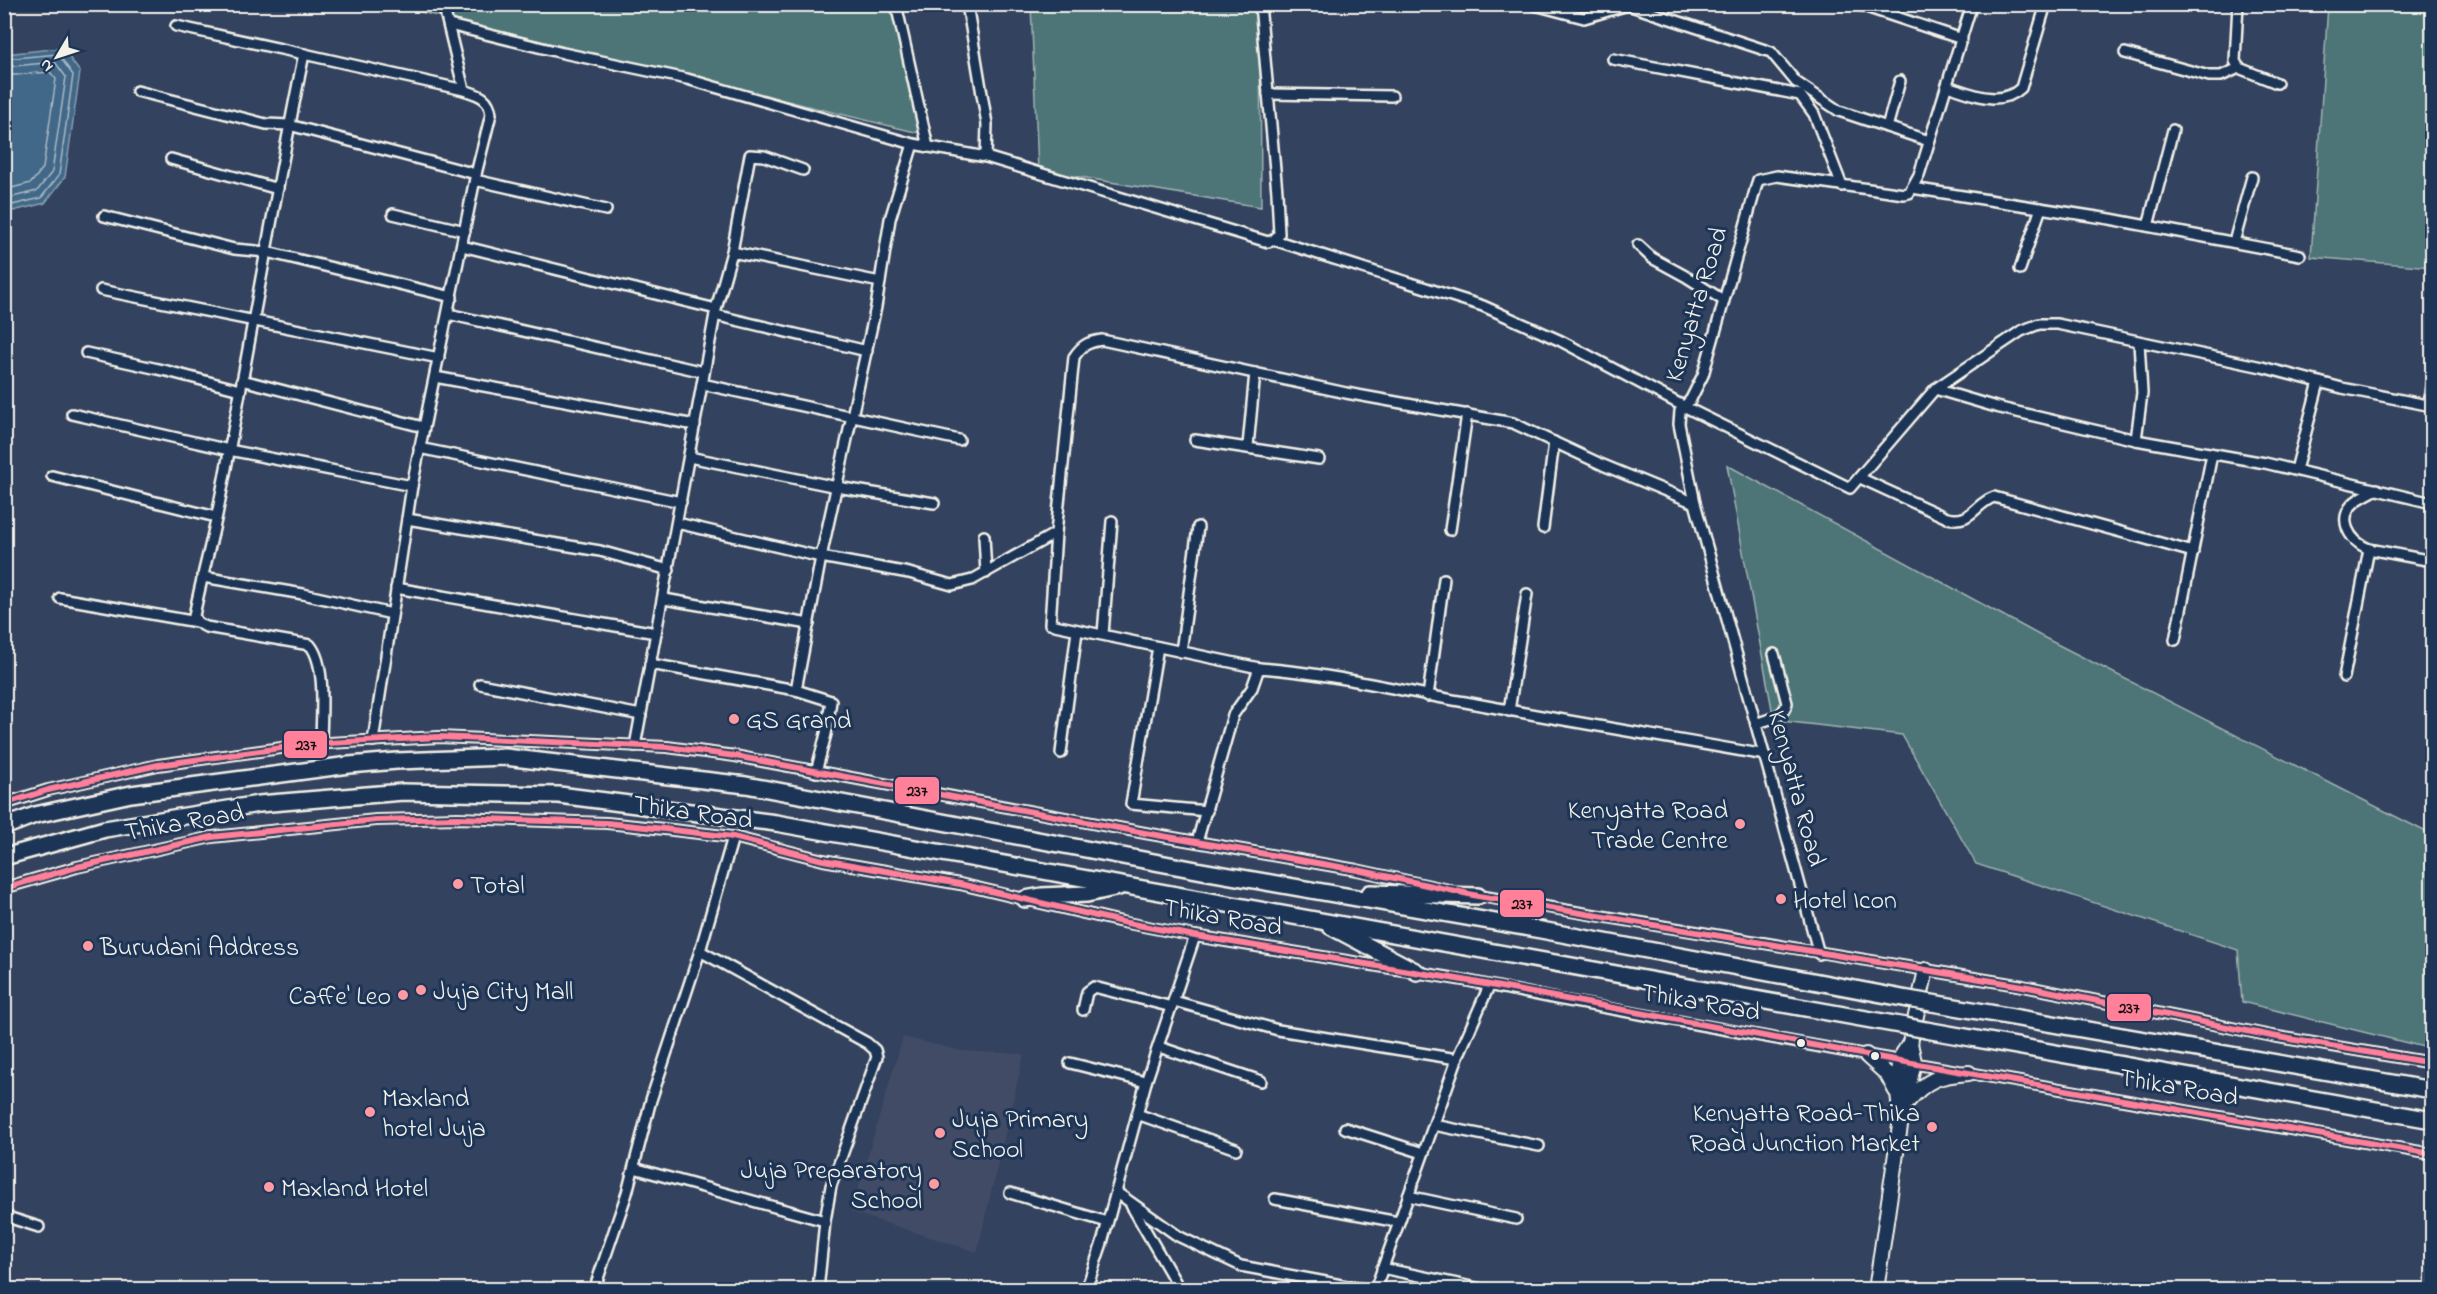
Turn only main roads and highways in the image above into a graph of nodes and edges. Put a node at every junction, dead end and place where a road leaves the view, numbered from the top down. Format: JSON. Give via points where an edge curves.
{"nodes":[{"id":1,"x":4,"y":827,"type":"edge"},
{"id":2,"x":4,"y":857,"type":"edge"},
{"id":3,"x":1128,"y":885,"type":"junction"},
{"id":4,"x":1328,"y":893,"type":"junction"},
{"id":5,"x":1478,"y":896,"type":"road end"},
{"id":6,"x":1025,"y":899,"type":"road end"},
{"id":7,"x":1315,"y":918,"type":"junction"},
{"id":8,"x":1926,"y":970,"type":"road end"},
{"id":9,"x":1417,"y":972,"type":"road end"},
{"id":10,"x":1910,"y":1043,"type":"junction"},
{"id":11,"x":1866,"y":1055,"type":"road end"},
{"id":12,"x":1970,"y":1073,"type":"road end"},
{"id":13,"x":2433,"y":1090,"type":"edge"},
{"id":14,"x":1901,"y":1100,"type":"junction"},
{"id":15,"x":2433,"y":1120,"type":"edge"},
{"id":16,"x":1876,"y":1290,"type":"edge"}],
"edges":[{"from":1,"to":4,"type":"highway","name":"Thika Road","via":[[66,807],[132,794],[349,765],[505,757],[746,785]]},
{"from":2,"to":3,"type":"highway","name":"Thika Road","via":[[105,829],[259,804],[403,792],[560,795],[776,822]]},
{"from":3,"to":6,"type":"highway","via":[[1087,894]]},
{"from":3,"to":7,"type":"highway","name":"Thika Road"},
{"from":4,"to":5,"type":"highway"},
{"from":4,"to":13,"type":"highway","name":"Thika Road","bridge":true},
{"from":7,"to":9,"type":"highway"},
{"from":7,"to":15,"type":"highway","name":"Thika Road","bridge":true},
{"from":8,"to":10,"type":"main road"},
{"from":10,"to":14,"type":"main road","via":[[1914,1062]]},
{"from":10,"to":14,"type":"main road","via":[[1899,1060]]},
{"from":11,"to":14,"type":"main road","via":[[1887,1074]]},
{"from":12,"to":14,"type":"main road","via":[[1929,1080]]},
{"from":14,"to":16,"type":"main road"}]}
